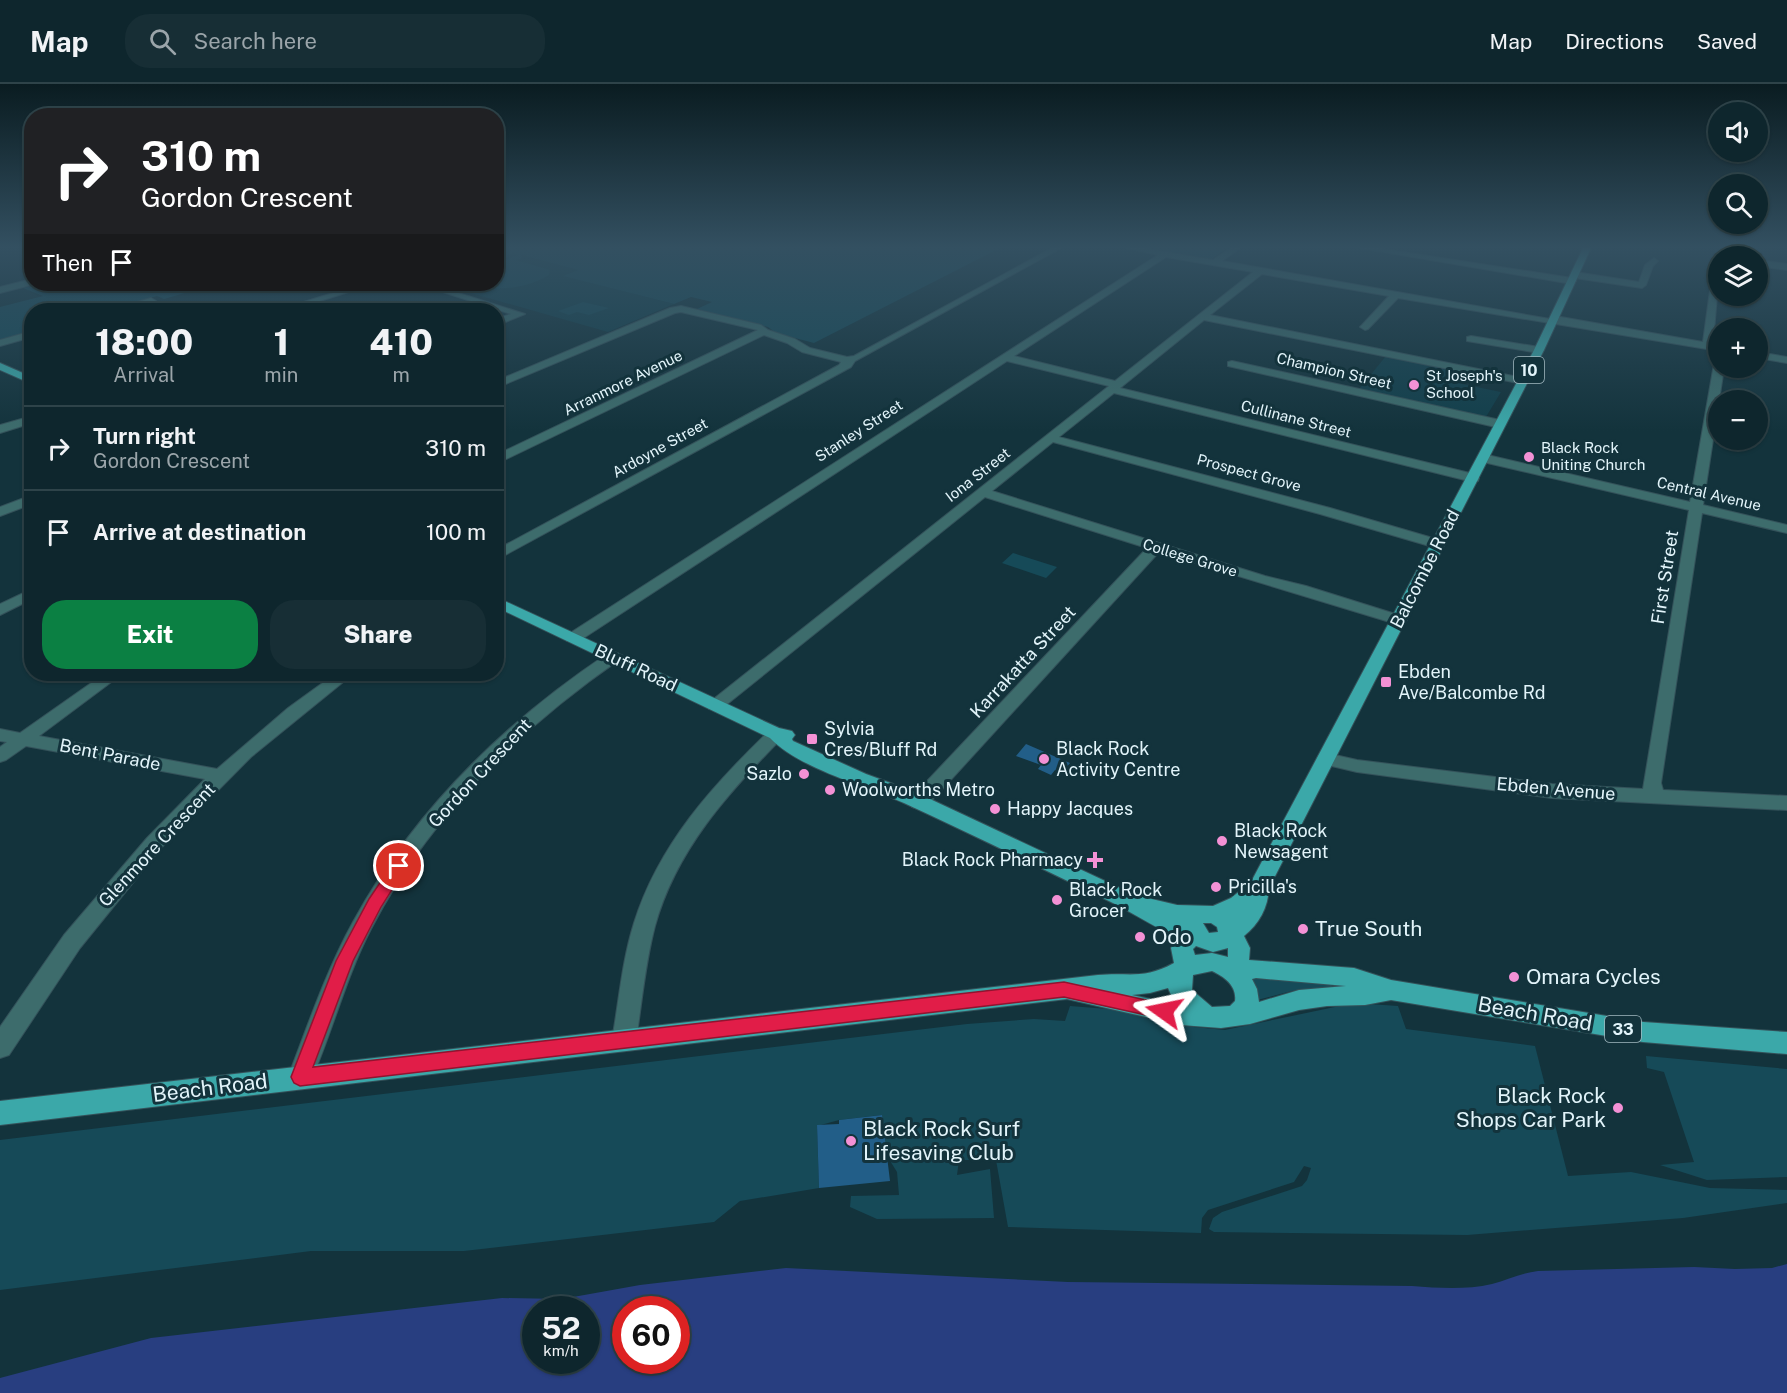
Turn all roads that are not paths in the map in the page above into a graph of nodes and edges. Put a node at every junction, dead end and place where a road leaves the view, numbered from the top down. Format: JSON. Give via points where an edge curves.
{"nodes":[{"id":1,"x":504,"y":309,"type":"edge"},
{"id":2,"x":680,"y":309,"type":"edge"},
{"id":3,"x":681,"y":309,"type":"edge"},
{"id":4,"x":945,"y":309,"type":"edge"},
{"id":5,"x":1078,"y":309,"type":"edge"},
{"id":6,"x":1214,"y":309,"type":"edge"},
{"id":7,"x":1382,"y":309,"type":"edge"},
{"id":8,"x":1482,"y":309,"type":"edge"},
{"id":9,"x":1559,"y":309,"type":"edge"},
{"id":10,"x":1204,"y":317,"type":"junction"},
{"id":11,"x":504,"y":320,"type":"edge"},
{"id":12,"x":1554,"y":321,"type":"junction"},
{"id":13,"x":1365,"y":327,"type":"dead end"},
{"id":14,"x":760,"y":333,"type":"junction"},
{"id":15,"x":24,"y":336,"type":"edge"},
{"id":16,"x":1471,"y":339,"type":"dead end"},
{"id":17,"x":0,"y":343,"type":"edge"},
{"id":18,"x":1708,"y":346,"type":"edge"},
{"id":19,"x":1539,"y":350,"type":"junction"},
{"id":20,"x":1004,"y":357,"type":"junction"},
{"id":21,"x":1768,"y":357,"type":"edge"},
{"id":22,"x":1787,"y":360,"type":"edge"},
{"id":23,"x":846,"y":363,"type":"junction"},
{"id":24,"x":1232,"y":364,"type":"dead end"},
{"id":25,"x":0,"y":366,"type":"edge"},
{"id":26,"x":504,"y":376,"type":"edge"},
{"id":27,"x":24,"y":377,"type":"edge"},
{"id":28,"x":1717,"y":378,"type":"edge"},
{"id":29,"x":512,"y":379,"type":"junction"},
{"id":30,"x":1523,"y":381,"type":"junction"},
{"id":31,"x":504,"y":382,"type":"edge"},
{"id":32,"x":1115,"y":387,"type":"junction"},
{"id":33,"x":24,"y":422,"type":"edge"},
{"id":34,"x":1500,"y":424,"type":"junction"},
{"id":35,"x":0,"y":429,"type":"edge"},
{"id":36,"x":1051,"y":438,"type":"junction"},
{"id":37,"x":504,"y":456,"type":"edge"},
{"id":38,"x":1483,"y":458,"type":"junction"},
{"id":39,"x":1473,"y":478,"type":"junction"},
{"id":40,"x":983,"y":492,"type":"junction"},
{"id":41,"x":24,"y":502,"type":"edge"},
{"id":42,"x":1696,"y":508,"type":"junction"},
{"id":43,"x":0,"y":512,"type":"edge"},
{"id":44,"x":1787,"y":529,"type":"edge"},
{"id":45,"x":1438,"y":544,"type":"junction"},
{"id":46,"x":1155,"y":548,"type":"junction"},
{"id":47,"x":504,"y":552,"type":"edge"},
{"id":48,"x":24,"y":597,"type":"edge"},
{"id":49,"x":504,"y":606,"type":"edge"},
{"id":50,"x":0,"y":610,"type":"edge"},
{"id":51,"x":1399,"y":620,"type":"junction"},
{"id":52,"x":573,"y":638,"type":"junction"},
{"id":53,"x":613,"y":657,"type":"junction"},
{"id":54,"x":104,"y":681,"type":"edge"},
{"id":55,"x":336,"y":681,"type":"edge"},
{"id":56,"x":715,"y":705,"type":"junction"},
{"id":57,"x":776,"y":734,"type":"junction"},
{"id":58,"x":0,"y":735,"type":"edge"},
{"id":59,"x":22,"y":739,"type":"junction"},
{"id":60,"x":0,"y":756,"type":"edge"},
{"id":61,"x":1326,"y":759,"type":"junction"},
{"id":62,"x":221,"y":776,"type":"junction"},
{"id":63,"x":1654,"y":797,"type":"junction"},
{"id":64,"x":914,"y":799,"type":"junction"},
{"id":65,"x":1787,"y":803,"type":"edge"},
{"id":66,"x":1260,"y":888,"type":"junction"},
{"id":67,"x":1202,"y":925,"type":"junction"},
{"id":68,"x":1230,"y":935,"type":"junction"},
{"id":69,"x":1185,"y":969,"type":"junction"},
{"id":70,"x":1232,"y":970,"type":"junction"},
{"id":71,"x":1064,"y":990,"type":"junction"},
{"id":72,"x":1391,"y":990,"type":"junction"},
{"id":73,"x":1222,"y":1018,"type":"junction"},
{"id":74,"x":624,"y":1040,"type":"junction"},
{"id":75,"x":1787,"y":1043,"type":"edge"},
{"id":76,"x":0,"y":1047,"type":"edge"},
{"id":77,"x":300,"y":1077,"type":"junction"},
{"id":78,"x":0,"y":1113,"type":"edge"}],
"edges":[{"from":1,"to":11,"type":"street","via":[[520,314]]},
{"from":2,"to":29,"type":"street"},
{"from":3,"to":14,"type":"street","via":[[758,327],[763,329]]},
{"from":4,"to":23,"type":"street","name":"Ardoyne Street"},
{"from":5,"to":20,"type":"street","name":"Stanley Street"},
{"from":6,"to":10,"type":"street","name":"Iona Street"},
{"from":7,"to":13,"type":"street"},
{"from":8,"to":12,"type":"street"},
{"from":9,"to":12,"type":"main road","name":"Balcombe Road","number":"10"},
{"from":10,"to":30,"type":"street"},
{"from":10,"to":32,"type":"street","name":"Iona Street"},
{"from":12,"to":18,"type":"street"},
{"from":12,"to":19,"type":"main road","name":"Balcombe Road","number":"10"},
{"from":14,"to":23,"type":"street"},
{"from":14,"to":37,"type":"street","name":"Arranmore Avenue"},
{"from":15,"to":17,"type":"street"},
{"from":16,"to":19,"type":"street"},
{"from":19,"to":30,"type":"main road","name":"Balcombe Road","number":"10"},
{"from":20,"to":32,"type":"street","name":"Cullinane Street"},
{"from":20,"to":52,"type":"street","name":"Stanley Street"},
{"from":21,"to":22,"type":"street"},
{"from":23,"to":47,"type":"street","name":"Ardoyne Street"},
{"from":24,"to":34,"type":"street","name":"Champion Street"},
{"from":25,"to":27,"type":"main road"},
{"from":26,"to":29,"type":"street"},
{"from":28,"to":42,"type":"street","name":"First Street"},
{"from":29,"to":31,"type":"street"},
{"from":30,"to":34,"type":"main road","name":"Balcombe Road","number":"10"},
{"from":32,"to":36,"type":"street","name":"Iona Street"},
{"from":32,"to":39,"type":"street","name":"Cullinane Street"},
{"from":33,"to":35,"type":"street"},
{"from":34,"to":38,"type":"main road","name":"Balcombe Road","number":"10"},
{"from":36,"to":40,"type":"street","name":"Iona Street"},
{"from":36,"to":45,"type":"street","name":"Prospect Grove"},
{"from":38,"to":39,"type":"main road","name":"Balcombe Road","number":"10"},
{"from":38,"to":42,"type":"street","name":"Central Avenue"},
{"from":39,"to":45,"type":"main road","name":"Balcombe Road","number":"10"},
{"from":40,"to":46,"type":"street","name":"College Grove"},
{"from":40,"to":56,"type":"street","name":"Iona Street"},
{"from":41,"to":43,"type":"street"},
{"from":42,"to":44,"type":"street","name":"Central Avenue"},
{"from":42,"to":63,"type":"street","name":"First Street","via":[[1652,783]]},
{"from":45,"to":51,"type":"main road","name":"Balcombe Road","number":"10"},
{"from":46,"to":51,"type":"street","name":"College Grove"},
{"from":46,"to":64,"type":"street","name":"Karrakatta Street"},
{"from":48,"to":50,"type":"street"},
{"from":49,"to":52,"type":"main road","name":"Bluff Road"},
{"from":51,"to":61,"type":"main road","name":"Balcombe Road","number":"10"},
{"from":52,"to":53,"type":"main road","name":"Bluff Road"},
{"from":53,"to":56,"type":"main road","name":"Bluff Road"},
{"from":53,"to":77,"type":"street","name":"Gordon Crescent","via":[[537,712],[505,742],[411,847],[375,903],[345,961]]},
{"from":54,"to":59,"type":"street"},
{"from":55,"to":62,"type":"street","name":"Glenmore Crescent"},
{"from":56,"to":57,"type":"main road","name":"Bluff Road"},
{"from":57,"to":64,"type":"main road","name":"Bluff Road","via":[[797,750]]},
{"from":57,"to":74,"type":"street","via":[[701,812],[669,864],[645,923]]},
{"from":58,"to":59,"type":"street","name":"Bent Parade"},
{"from":59,"to":60,"type":"street"},
{"from":59,"to":62,"type":"street","name":"Bent Parade"},
{"from":61,"to":63,"type":"street","name":"Ebden Avenue","via":[[1542,790]]},
{"from":61,"to":66,"type":"main road","name":"Balcombe Road","number":"10"},
{"from":62,"to":76,"type":"street","name":"Glenmore Crescent","via":[[149,849],[77,934]]},
{"from":63,"to":65,"type":"street","name":"Ebden Avenue"},
{"from":64,"to":67,"type":"main road","name":"Bluff Road","via":[[1130,902],[1160,921]]},
{"from":66,"to":67,"type":"main road","name":"Balcombe Road","number":"10"},
{"from":66,"to":68,"type":"main road","name":"Balcombe Road","number":"10","via":[[1254,911]]},
{"from":67,"to":68,"type":"main road","via":[[1207,942],[1224,941]]},
{"from":67,"to":69,"type":"main road","via":[[1181,949]]},
{"from":68,"to":70,"type":"main road","via":[[1240,955]]},
{"from":69,"to":70,"type":"main road","name":"Beach Road","number":"33","via":[[1209,962]]},
{"from":69,"to":71,"type":"main road","name":"Beach Road","number":"33","via":[[1151,984],[1101,984]]},
{"from":69,"to":73,"type":"main road","via":[[1179,983],[1183,997],[1199,1012]]},
{"from":70,"to":72,"type":"main road","name":"Beach Road","number":"33","via":[[1354,977]]},
{"from":70,"to":73,"type":"main road","via":[[1244,983],[1248,1000],[1239,1013]]},
{"from":71,"to":73,"type":"main road","name":"Beach Road","number":"33","via":[[1181,1015]]},
{"from":71,"to":74,"type":"main road","name":"Beach Road","number":"33"},
{"from":72,"to":73,"type":"main road","name":"Beach Road","number":"33","via":[[1299,1000]]},
{"from":72,"to":75,"type":"main road","name":"Beach Road","number":"33","via":[[1643,1032]]},
{"from":74,"to":77,"type":"main road","name":"Beach Road","number":"33"},
{"from":77,"to":78,"type":"main road","name":"Beach Road","number":"33"}]}
